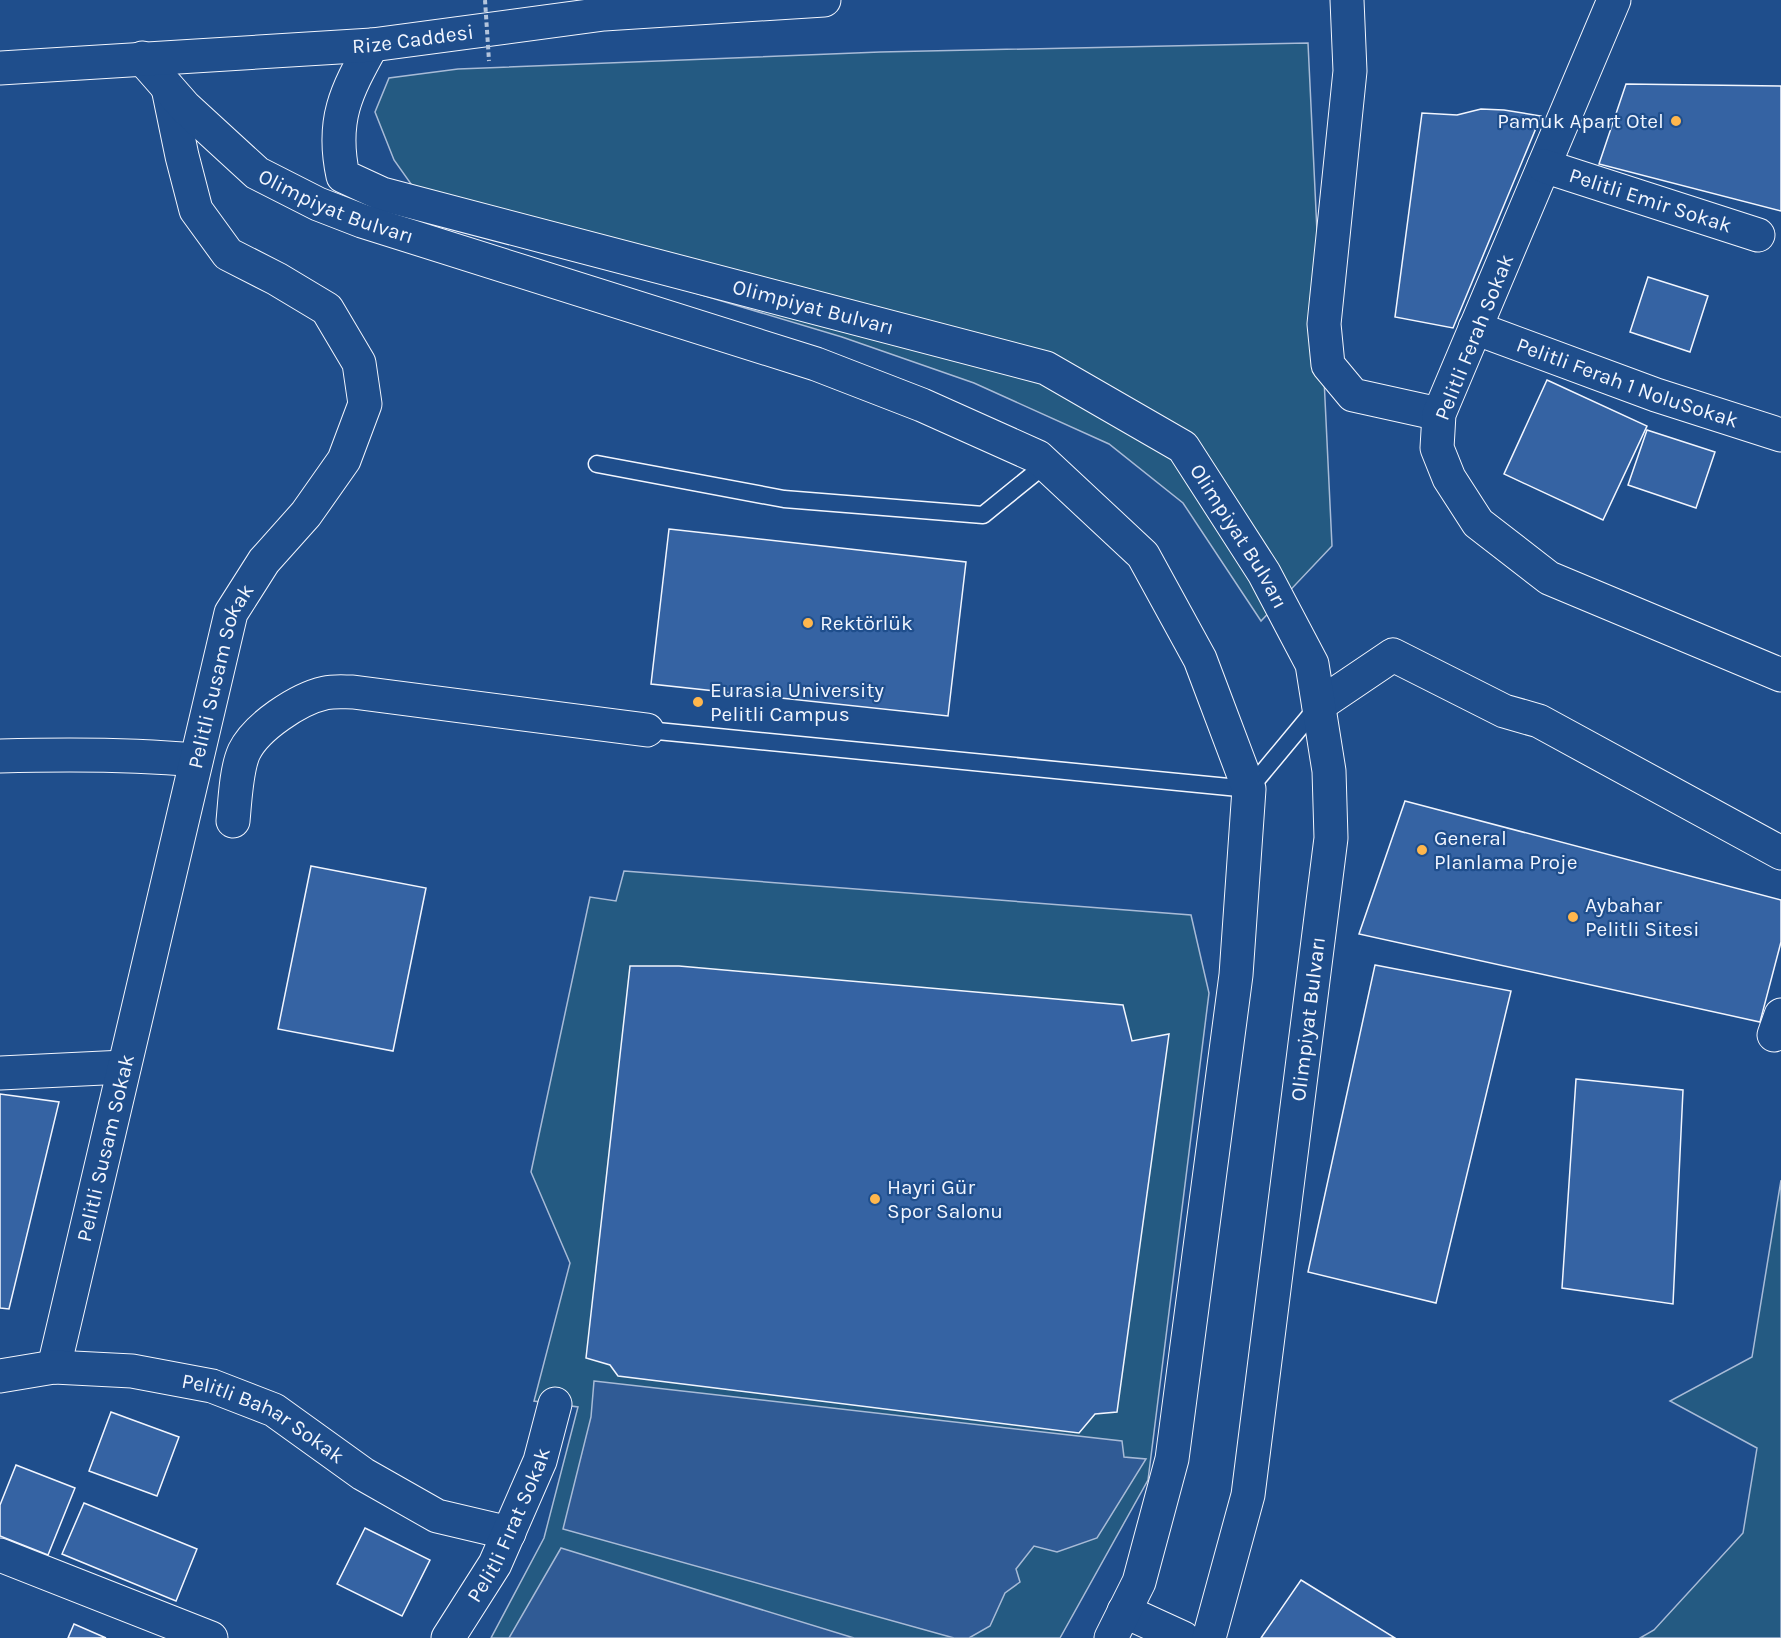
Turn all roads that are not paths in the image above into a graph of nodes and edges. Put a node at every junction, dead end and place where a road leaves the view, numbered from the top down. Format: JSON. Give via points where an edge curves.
{"nodes":[{"id":1,"x":824,"y":0,"type":"edge"},
{"id":2,"x":1347,"y":0,"type":"edge"},
{"id":3,"x":1614,"y":0,"type":"edge"},
{"id":4,"x":372,"y":45,"type":"junction"},
{"id":5,"x":142,"y":58,"type":"junction"},
{"id":6,"x":0,"y":68,"type":"edge"},
{"id":7,"x":168,"y":88,"type":"junction"},
{"id":8,"x":1544,"y":166,"type":"junction"},
{"id":9,"x":1758,"y":235,"type":"dead end"},
{"id":10,"x":1475,"y":328,"type":"junction"},
{"id":11,"x":1439,"y":414,"type":"junction"},
{"id":12,"x":1781,"y":435,"type":"edge"},
{"id":13,"x":597,"y":464,"type":"dead end"},
{"id":14,"x":1046,"y":464,"type":"junction"},
{"id":15,"x":1781,"y":675,"type":"edge"},
{"id":16,"x":1319,"y":705,"type":"junction"},
{"id":17,"x":646,"y":730,"type":"joint"},
{"id":18,"x":0,"y":756,"type":"edge"},
{"id":19,"x":196,"y":760,"type":"junction"},
{"id":20,"x":1249,"y":789,"type":"junction"},
{"id":21,"x":233,"y":821,"type":"dead end"},
{"id":22,"x":1781,"y":853,"type":"edge"},
{"id":23,"x":124,"y":1067,"type":"junction"},
{"id":24,"x":0,"y":1073,"type":"edge"},
{"id":25,"x":54,"y":1367,"type":"junction"},
{"id":26,"x":0,"y":1376,"type":"edge"},
{"id":27,"x":555,"y":1404,"type":"dead end"},
{"id":28,"x":509,"y":1533,"type":"junction"},
{"id":29,"x":0,"y":1555,"type":"edge"},
{"id":30,"x":1117,"y":1625,"type":"edge"},
{"id":31,"x":211,"y":1638,"type":"edge"},
{"id":32,"x":448,"y":1638,"type":"edge"},
{"id":33,"x":1182,"y":1638,"type":"edge"},
{"id":34,"x":1209,"y":1638,"type":"edge"}],
"edges":[{"from":1,"to":4,"type":"main road","name":"Rize Caddesi","via":[[604,14]]},
{"from":2,"to":11,"type":"main road","via":[[1350,70],[1324,324],[1328,365],[1353,395]]},
{"from":3,"to":8,"type":"main road","name":"Pelitli Ferah Sokak"},
{"from":4,"to":5,"type":"main road","name":"Rize Caddesi"},
{"from":4,"to":16,"type":"main road","name":"Olimpiyat Bulvarı","via":[[355,75],[341,115],[337,136],[343,176],[382,194],[1046,368],[1183,447],[1264,573],[1312,664]]},
{"from":5,"to":6,"type":"main road","name":"Rize Caddesi"},
{"from":5,"to":7,"type":"main road","name":"Olimpiyat Bulvarı"},
{"from":7,"to":14,"type":"main road","name":"Olimpiyat Bulvarı","via":[[257,173],[318,204],[816,364],[922,405]]},
{"from":7,"to":19,"type":"main road","name":"Pelitli Susam Sokak","via":[[196,210],[228,254],[327,309],[359,363],[365,404],[344,460],[306,514],[264,561],[231,613]]},
{"from":8,"to":9,"type":"main road","name":"Pelitli Emir Sokak"},
{"from":8,"to":10,"type":"main road","name":"Pelitli Ferah Sokak"},
{"from":10,"to":11,"type":"main road","name":"Pelitli Ferah Sokak"},
{"from":10,"to":12,"type":"main road","name":"Pelitli Ferah 1 NoluSokak","via":[[1656,395]]},
{"from":11,"to":15,"type":"main road","name":"Pelitli Ferah Sokak","via":[[1437,448],[1449,478],[1478,523],[1549,579]]},
{"from":13,"to":14,"type":"lane","via":[[784,499],[983,515]]},
{"from":14,"to":20,"type":"main road","name":"Olimpiyat Bulvarı","via":[[1143,555],[1200,659]]},
{"from":16,"to":20,"type":"lane"},
{"from":16,"to":22,"type":"main road","via":[[1393,655],[1504,711],[1539,720]]},
{"from":16,"to":34,"type":"main road","name":"Olimpiyat Bulvarı","via":[[1329,771],[1331,838],[1248,1495]]},
{"from":17,"to":20,"type":"lane"},
{"from":17,"to":21,"type":"main road","via":[[353,692],[325,693],[282,713],[259,731],[244,753]]},
{"from":18,"to":19,"type":"main road","via":[[93,753]]},
{"from":19,"to":23,"type":"main road","name":"Pelitli Susam Sokak"},
{"from":20,"to":30,"type":"main road","name":"Olimpiyat Bulvarı","via":[[1236,975],[1172,1459],[1139,1582]]},
{"from":23,"to":24,"type":"main road"},
{"from":23,"to":25,"type":"main road","name":"Pelitli Susam Sokak"},
{"from":25,"to":26,"type":"main road","name":"Pelitli Bahar Sokak"},
{"from":25,"to":28,"type":"main road","name":"Pelitli Bahar Sokak","via":[[132,1371],[212,1386],[274,1410],[363,1474],[437,1516]]},
{"from":27,"to":28,"type":"main road","name":"Pelitli Fırat Sokak","via":[[540,1461]]},
{"from":28,"to":32,"type":"main road","name":"Pelitli Fırat Sokak","via":[[495,1564]]},
{"from":29,"to":31,"type":"main road"},
{"from":30,"to":33,"type":"main road"}]}
